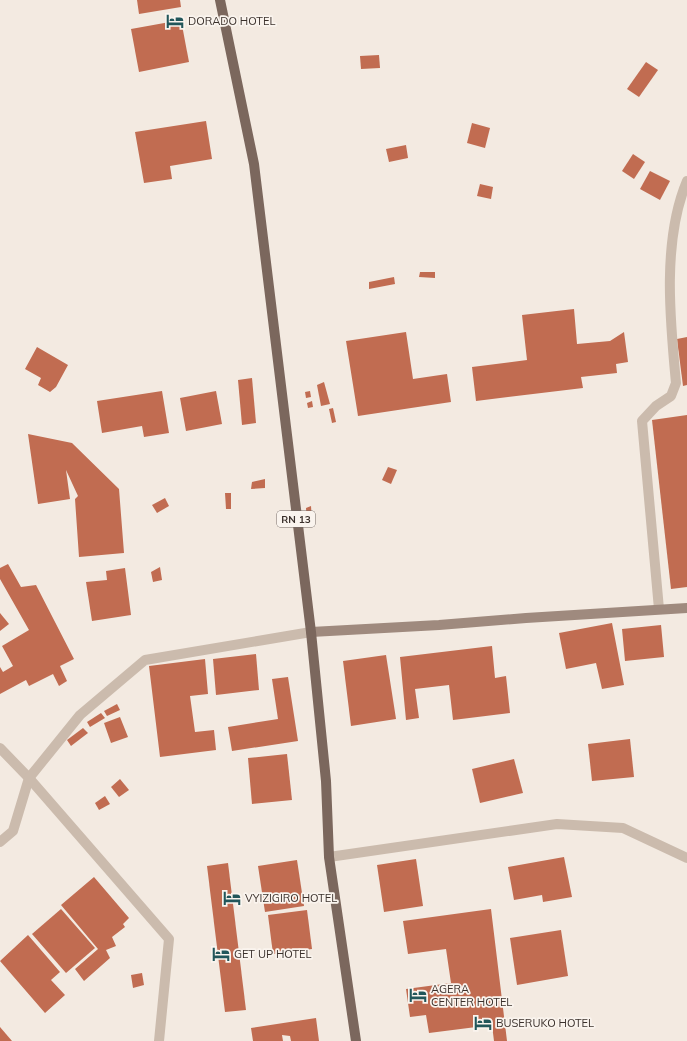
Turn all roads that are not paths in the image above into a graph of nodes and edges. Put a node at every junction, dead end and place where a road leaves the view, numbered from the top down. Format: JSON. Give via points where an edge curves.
{"nodes":[{"id":1,"x":220,"y":0,"type":"edge"},
{"id":2,"x":687,"y":181,"type":"edge"},
{"id":3,"x":687,"y":608,"type":"edge"},
{"id":4,"x":659,"y":609,"type":"junction"},
{"id":5,"x":310,"y":632,"type":"junction"},
{"id":6,"x":0,"y":748,"type":"edge"},
{"id":7,"x":29,"y":778,"type":"junction"},
{"id":8,"x":0,"y":842,"type":"edge"},
{"id":9,"x":329,"y":857,"type":"junction"},
{"id":10,"x":687,"y":858,"type":"edge"},
{"id":11,"x":159,"y":1041,"type":"edge"},
{"id":12,"x":356,"y":1041,"type":"edge"}],
"edges":[{"from":1,"to":5,"type":"main road","number":"RN 13","via":[[254,164]]},
{"from":2,"to":4,"type":"street","via":[[674,226],[670,294],[676,383],[671,396],[656,406],[642,421]]},
{"from":3,"to":4,"type":"main road"},
{"from":4,"to":5,"type":"main road"},
{"from":5,"to":7,"type":"street","via":[[145,660],[80,716]]},
{"from":5,"to":9,"type":"main road","number":"RN 13","via":[[326,781]]},
{"from":6,"to":7,"type":"street"},
{"from":7,"to":8,"type":"street","via":[[13,831]]},
{"from":7,"to":11,"type":"street","via":[[169,939]]},
{"from":9,"to":10,"type":"street","via":[[558,824],[623,828]]},
{"from":9,"to":12,"type":"main road","number":"RN 13"}]}
